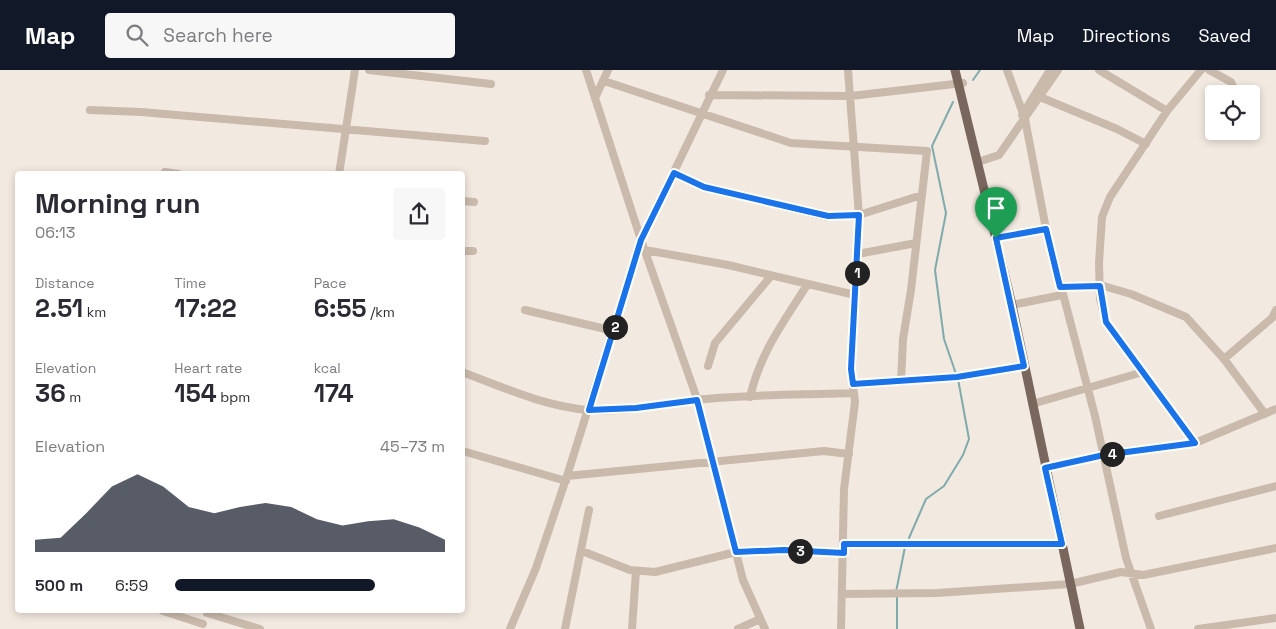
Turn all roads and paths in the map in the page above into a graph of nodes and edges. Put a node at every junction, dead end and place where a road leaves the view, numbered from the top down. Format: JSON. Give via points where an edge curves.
{"nodes":[{"id":1,"x":354,"y":70,"type":"edge"},
{"id":2,"x":369,"y":70,"type":"edge"},
{"id":3,"x":586,"y":70,"type":"edge"},
{"id":4,"x":608,"y":70,"type":"edge"},
{"id":5,"x":723,"y":70,"type":"edge"},
{"id":6,"x":848,"y":70,"type":"edge"},
{"id":7,"x":955,"y":70,"type":"edge"},
{"id":8,"x":961,"y":70,"type":"edge"},
{"id":9,"x":1007,"y":70,"type":"edge"},
{"id":10,"x":1050,"y":70,"type":"edge"},
{"id":11,"x":1058,"y":70,"type":"edge"},
{"id":12,"x":1099,"y":70,"type":"edge"},
{"id":13,"x":1209,"y":70,"type":"edge"},
{"id":14,"x":1197,"y":72,"type":"edge"},
{"id":15,"x":604,"y":81,"type":"junction"},
{"id":16,"x":961,"y":83,"type":"junction"},
{"id":17,"x":491,"y":84,"type":"dead end"},
{"id":18,"x":1232,"y":85,"type":"edge"},
{"id":19,"x":709,"y":95,"type":"junction"},
{"id":20,"x":850,"y":96,"type":"junction"},
{"id":21,"x":1040,"y":97,"type":"junction"},
{"id":22,"x":595,"y":98,"type":"junction"},
{"id":23,"x":90,"y":110,"type":"dead end"},
{"id":24,"x":1167,"y":111,"type":"junction"},
{"id":25,"x":704,"y":113,"type":"junction"},
{"id":26,"x":1024,"y":116,"type":"junction"},
{"id":27,"x":346,"y":128,"type":"junction"},
{"id":28,"x":485,"y":141,"type":"dead end"},
{"id":29,"x":1146,"y":144,"type":"junction"},
{"id":30,"x":854,"y":145,"type":"junction"},
{"id":31,"x":978,"y":162,"type":"junction"},
{"id":32,"x":339,"y":171,"type":"edge"},
{"id":33,"x":674,"y":173,"type":"junction"},
{"id":34,"x":922,"y":195,"type":"junction"},
{"id":35,"x":465,"y":201,"type":"edge"},
{"id":36,"x":474,"y":202,"type":"dead end"},
{"id":37,"x":859,"y":215,"type":"junction"},
{"id":38,"x":1046,"y":229,"type":"junction"},
{"id":39,"x":996,"y":238,"type":"junction"},
{"id":40,"x":641,"y":240,"type":"junction"},
{"id":41,"x":916,"y":243,"type":"junction"},
{"id":42,"x":465,"y":250,"type":"edge"},
{"id":43,"x":645,"y":250,"type":"junction"},
{"id":44,"x":473,"y":251,"type":"dead end"},
{"id":45,"x":858,"y":254,"type":"junction"},
{"id":46,"x":771,"y":276,"type":"junction"},
{"id":47,"x":807,"y":285,"type":"junction"},
{"id":48,"x":1100,"y":286,"type":"junction"},
{"id":49,"x":1061,"y":291,"type":"junction"},
{"id":50,"x":855,"y":296,"type":"junction"},
{"id":51,"x":1012,"y":305,"type":"junction"},
{"id":52,"x":525,"y":310,"type":"dead end"},
{"id":53,"x":1276,"y":310,"type":"edge"},
{"id":54,"x":614,"y":331,"type":"junction"},
{"id":55,"x":1224,"y":359,"type":"junction"},
{"id":56,"x":708,"y":366,"type":"dead end"},
{"id":57,"x":1024,"y":366,"type":"junction"},
{"id":58,"x":1143,"y":372,"type":"junction"},
{"id":59,"x":465,"y":373,"type":"edge"},
{"id":60,"x":901,"y":382,"type":"junction"},
{"id":61,"x":854,"y":388,"type":"junction"},
{"id":62,"x":1088,"y":388,"type":"junction"},
{"id":63,"x":750,"y":397,"type":"junction"},
{"id":64,"x":697,"y":400,"type":"junction"},
{"id":65,"x":1032,"y":404,"type":"junction"},
{"id":66,"x":1276,"y":409,"type":"edge"},
{"id":67,"x":589,"y":410,"type":"junction"},
{"id":68,"x":1265,"y":414,"type":"junction"},
{"id":69,"x":1195,"y":443,"type":"junction"},
{"id":70,"x":466,"y":452,"type":"dead end"},
{"id":71,"x":849,"y":454,"type":"junction"},
{"id":72,"x":1104,"y":455,"type":"junction"},
{"id":73,"x":713,"y":463,"type":"junction"},
{"id":74,"x":1045,"y":468,"type":"junction"},
{"id":75,"x":567,"y":478,"type":"junction"},
{"id":76,"x":1276,"y":486,"type":"edge"},
{"id":77,"x":589,"y":510,"type":"dead end"},
{"id":78,"x":1159,"y":516,"type":"dead end"},
{"id":79,"x":1062,"y":544,"type":"junction"},
{"id":80,"x":844,"y":548,"type":"junction"},
{"id":81,"x":1276,"y":548,"type":"edge"},
{"id":82,"x":582,"y":551,"type":"junction"},
{"id":83,"x":736,"y":552,"type":"junction"},
{"id":84,"x":636,"y":571,"type":"junction"},
{"id":85,"x":1130,"y":573,"type":"junction"},
{"id":86,"x":1070,"y":584,"type":"junction"},
{"id":87,"x":842,"y":594,"type":"junction"},
{"id":88,"x":168,"y":613,"type":"edge"},
{"id":89,"x":208,"y":613,"type":"edge"},
{"id":90,"x":211,"y":613,"type":"edge"},
{"id":91,"x":1276,"y":618,"type":"edge"},
{"id":92,"x":760,"y":619,"type":"junction"},
{"id":93,"x":202,"y":626,"type":"edge"},
{"id":94,"x":260,"y":629,"type":"edge"},
{"id":95,"x":510,"y":629,"type":"edge"},
{"id":96,"x":565,"y":629,"type":"edge"},
{"id":97,"x":632,"y":629,"type":"edge"},
{"id":98,"x":738,"y":629,"type":"edge"},
{"id":99,"x":765,"y":629,"type":"edge"},
{"id":100,"x":840,"y":629,"type":"edge"},
{"id":101,"x":1080,"y":629,"type":"edge"},
{"id":102,"x":1151,"y":629,"type":"edge"},
{"id":103,"x":1198,"y":629,"type":"edge"}],
"edges":[{"from":1,"to":27,"type":"street"},
{"from":2,"to":17,"type":"street"},
{"from":3,"to":22,"type":"street"},
{"from":4,"to":15,"type":"street"},
{"from":5,"to":19,"type":"street"},
{"from":6,"to":20,"type":"street"},
{"from":7,"to":16,"type":"main road"},
{"from":8,"to":16,"type":"main road"},
{"from":9,"to":26,"type":"street"},
{"from":10,"to":26,"type":"street"},
{"from":11,"to":21,"type":"street"},
{"from":12,"to":24,"type":"street"},
{"from":13,"to":18,"type":"street"},
{"from":14,"to":24,"type":"street"},
{"from":15,"to":22,"type":"street"},
{"from":15,"to":25,"type":"street"},
{"from":16,"to":20,"type":"street"},
{"from":16,"to":31,"type":"main road"},
{"from":19,"to":20,"type":"street"},
{"from":19,"to":25,"type":"street"},
{"from":20,"to":30,"type":"street"},
{"from":21,"to":26,"type":"street"},
{"from":21,"to":29,"type":"street"},
{"from":22,"to":40,"type":"street"},
{"from":23,"to":27,"type":"street"},
{"from":24,"to":29,"type":"street"},
{"from":25,"to":30,"type":"street","via":[[791,143]]},
{"from":25,"to":33,"type":"street"},
{"from":26,"to":31,"type":"street","via":[[991,157]]},
{"from":26,"to":38,"type":"street"},
{"from":27,"to":28,"type":"street"},
{"from":27,"to":32,"type":"street"},
{"from":29,"to":48,"type":"street","via":[[1119,182],[1102,217]]},
{"from":30,"to":34,"type":"street","via":[[927,151]]},
{"from":30,"to":37,"type":"street"},
{"from":31,"to":39,"type":"main road"},
{"from":33,"to":37,"type":"street","via":[[704,187],[828,216]]},
{"from":33,"to":40,"type":"street"},
{"from":34,"to":37,"type":"street"},
{"from":34,"to":41,"type":"street"},
{"from":35,"to":36,"type":"street"},
{"from":37,"to":45,"type":"street"},
{"from":38,"to":39,"type":"street"},
{"from":38,"to":49,"type":"street"},
{"from":39,"to":51,"type":"main road"},
{"from":40,"to":43,"type":"street"},
{"from":40,"to":54,"type":"street"},
{"from":41,"to":45,"type":"street"},
{"from":41,"to":60,"type":"street","via":[[903,338]]},
{"from":42,"to":44,"type":"street"},
{"from":43,"to":46,"type":"street"},
{"from":43,"to":64,"type":"street"},
{"from":45,"to":50,"type":"street"},
{"from":46,"to":47,"type":"street"},
{"from":46,"to":56,"type":"street","via":[[716,343]]},
{"from":47,"to":50,"type":"street"},
{"from":47,"to":63,"type":"street","via":[[755,371]]},
{"from":48,"to":49,"type":"street"},
{"from":48,"to":55,"type":"street","via":[[1130,294],[1186,317]]},
{"from":48,"to":58,"type":"street","via":[[1106,322]]},
{"from":49,"to":51,"type":"street"},
{"from":49,"to":62,"type":"street"},
{"from":50,"to":61,"type":"street","via":[[851,369]]},
{"from":51,"to":57,"type":"main road"},
{"from":52,"to":54,"type":"street"},
{"from":53,"to":55,"type":"street","via":[[1272,318]]},
{"from":54,"to":67,"type":"street"},
{"from":55,"to":68,"type":"street"},
{"from":57,"to":60,"type":"street"},
{"from":57,"to":65,"type":"main road"},
{"from":58,"to":62,"type":"street"},
{"from":58,"to":69,"type":"street"},
{"from":59,"to":67,"type":"street","via":[[549,402]]},
{"from":60,"to":61,"type":"street"},
{"from":61,"to":63,"type":"street"},
{"from":61,"to":71,"type":"street"},
{"from":62,"to":65,"type":"street"},
{"from":62,"to":72,"type":"street"},
{"from":63,"to":64,"type":"street"},
{"from":64,"to":67,"type":"street"},
{"from":64,"to":73,"type":"street"},
{"from":65,"to":74,"type":"main road"},
{"from":66,"to":68,"type":"street"},
{"from":67,"to":75,"type":"street"},
{"from":68,"to":69,"type":"street"},
{"from":69,"to":72,"type":"street"},
{"from":70,"to":75,"type":"street"},
{"from":71,"to":73,"type":"street","via":[[824,451]]},
{"from":71,"to":80,"type":"street","via":[[844,489]]},
{"from":72,"to":74,"type":"street"},
{"from":72,"to":85,"type":"street"},
{"from":73,"to":75,"type":"street"},
{"from":73,"to":83,"type":"street"},
{"from":74,"to":79,"type":"main road"},
{"from":75,"to":95,"type":"street","via":[[536,568]]},
{"from":76,"to":78,"type":"street"},
{"from":77,"to":82,"type":"street"},
{"from":79,"to":80,"type":"street"},
{"from":79,"to":86,"type":"main road"},
{"from":80,"to":83,"type":"street"},
{"from":80,"to":87,"type":"street"},
{"from":81,"to":85,"type":"street","via":[[1143,575]]},
{"from":82,"to":84,"type":"street"},
{"from":82,"to":96,"type":"street"},
{"from":83,"to":84,"type":"street","via":[[655,572]]},
{"from":83,"to":92,"type":"street","via":[[743,580]]},
{"from":84,"to":97,"type":"street"},
{"from":85,"to":86,"type":"street","via":[[1120,572]]},
{"from":85,"to":102,"type":"street"},
{"from":86,"to":87,"type":"street","via":[[929,593]]},
{"from":86,"to":101,"type":"main road"},
{"from":87,"to":100,"type":"street"},
{"from":88,"to":93,"type":"street"},
{"from":89,"to":93,"type":"street"},
{"from":90,"to":94,"type":"street"},
{"from":91,"to":103,"type":"street"},
{"from":92,"to":98,"type":"street"},
{"from":92,"to":99,"type":"street"}]}
